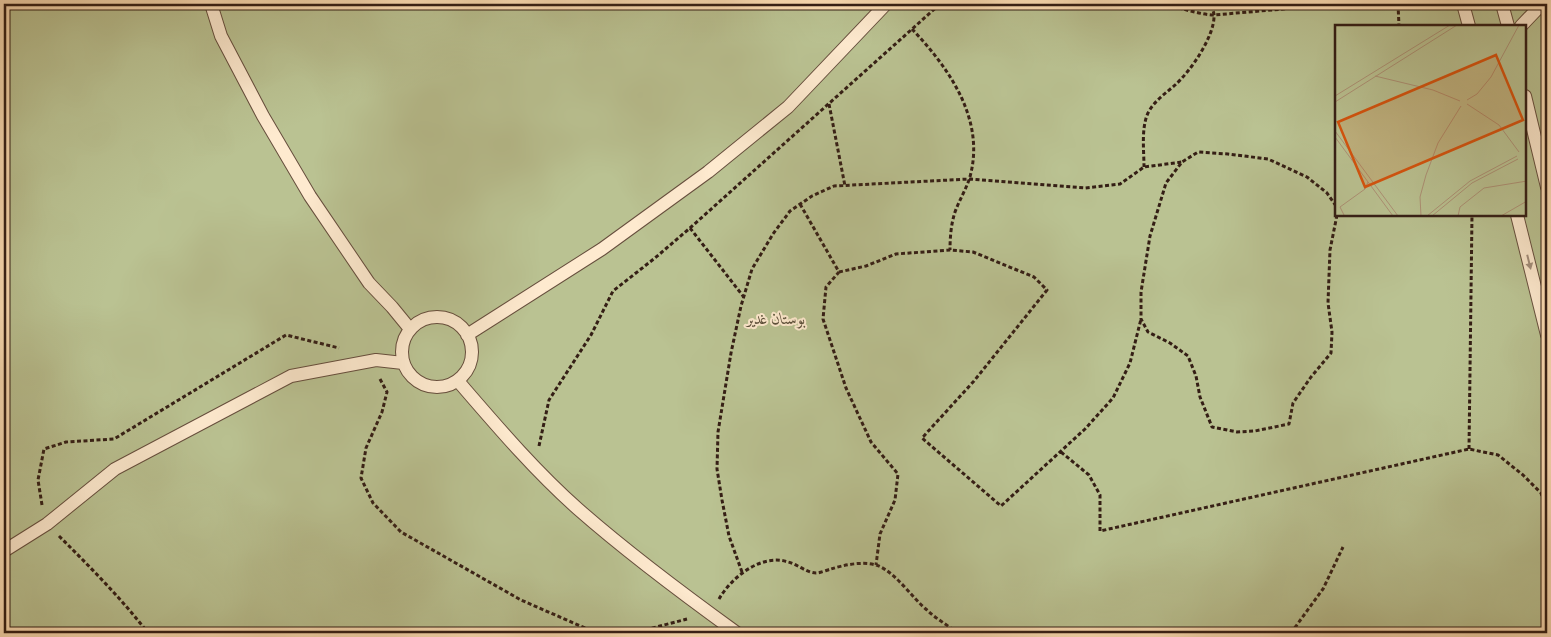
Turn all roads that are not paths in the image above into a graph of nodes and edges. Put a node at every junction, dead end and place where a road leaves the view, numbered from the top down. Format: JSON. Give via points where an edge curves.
{"nodes":[{"id":1,"x":210,"y":4,"type":"edge"},
{"id":2,"x":886,"y":4,"type":"edge"},
{"id":3,"x":1463,"y":4,"type":"edge"},
{"id":4,"x":1502,"y":4,"type":"edge"},
{"id":5,"x":1542,"y":4,"type":"edge"},
{"id":6,"x":1469,"y":25,"type":"edge"},
{"id":7,"x":1508,"y":25,"type":"edge"},
{"id":8,"x":1522,"y":25,"type":"edge"},
{"id":9,"x":1526,"y":100,"type":"edge"},
{"id":10,"x":1547,"y":187,"type":"edge"},
{"id":11,"x":1517,"y":216,"type":"edge"},
{"id":12,"x":410,"y":329,"type":"junction"},
{"id":13,"x":467,"y":335,"type":"junction"},
{"id":14,"x":1547,"y":335,"type":"edge"},
{"id":15,"x":403,"y":363,"type":"junction"},
{"id":16,"x":458,"y":381,"type":"junction"},
{"id":17,"x":4,"y":551,"type":"edge"},
{"id":18,"x":737,"y":633,"type":"edge"}],
"edges":[{"from":1,"to":12,"type":"lane","via":[[222,36],[263,116],[310,196],[369,283]]},
{"from":2,"to":13,"type":"lane","via":[[788,107],[708,172],[602,249]]},
{"from":3,"to":6,"type":"lane"},
{"from":4,"to":7,"type":"lane"},
{"from":5,"to":8,"type":"lane"},
{"from":9,"to":10,"type":"lane"},
{"from":11,"to":14,"type":"lane","one_way":true},
{"from":12,"to":13,"type":"lane","via":[[429,318],[440,317],[451,320]]},
{"from":12,"to":15,"type":"lane","via":[[402,345]]},
{"from":13,"to":16,"type":"lane","via":[[472,354],[465,374]]},
{"from":15,"to":16,"type":"lane","via":[[408,373],[426,386],[448,386]]},
{"from":15,"to":17,"type":"lane","via":[[376,360],[291,376],[115,468],[47,524]]},
{"from":16,"to":18,"type":"lane","via":[[523,456],[577,508],[645,565]]}]}
